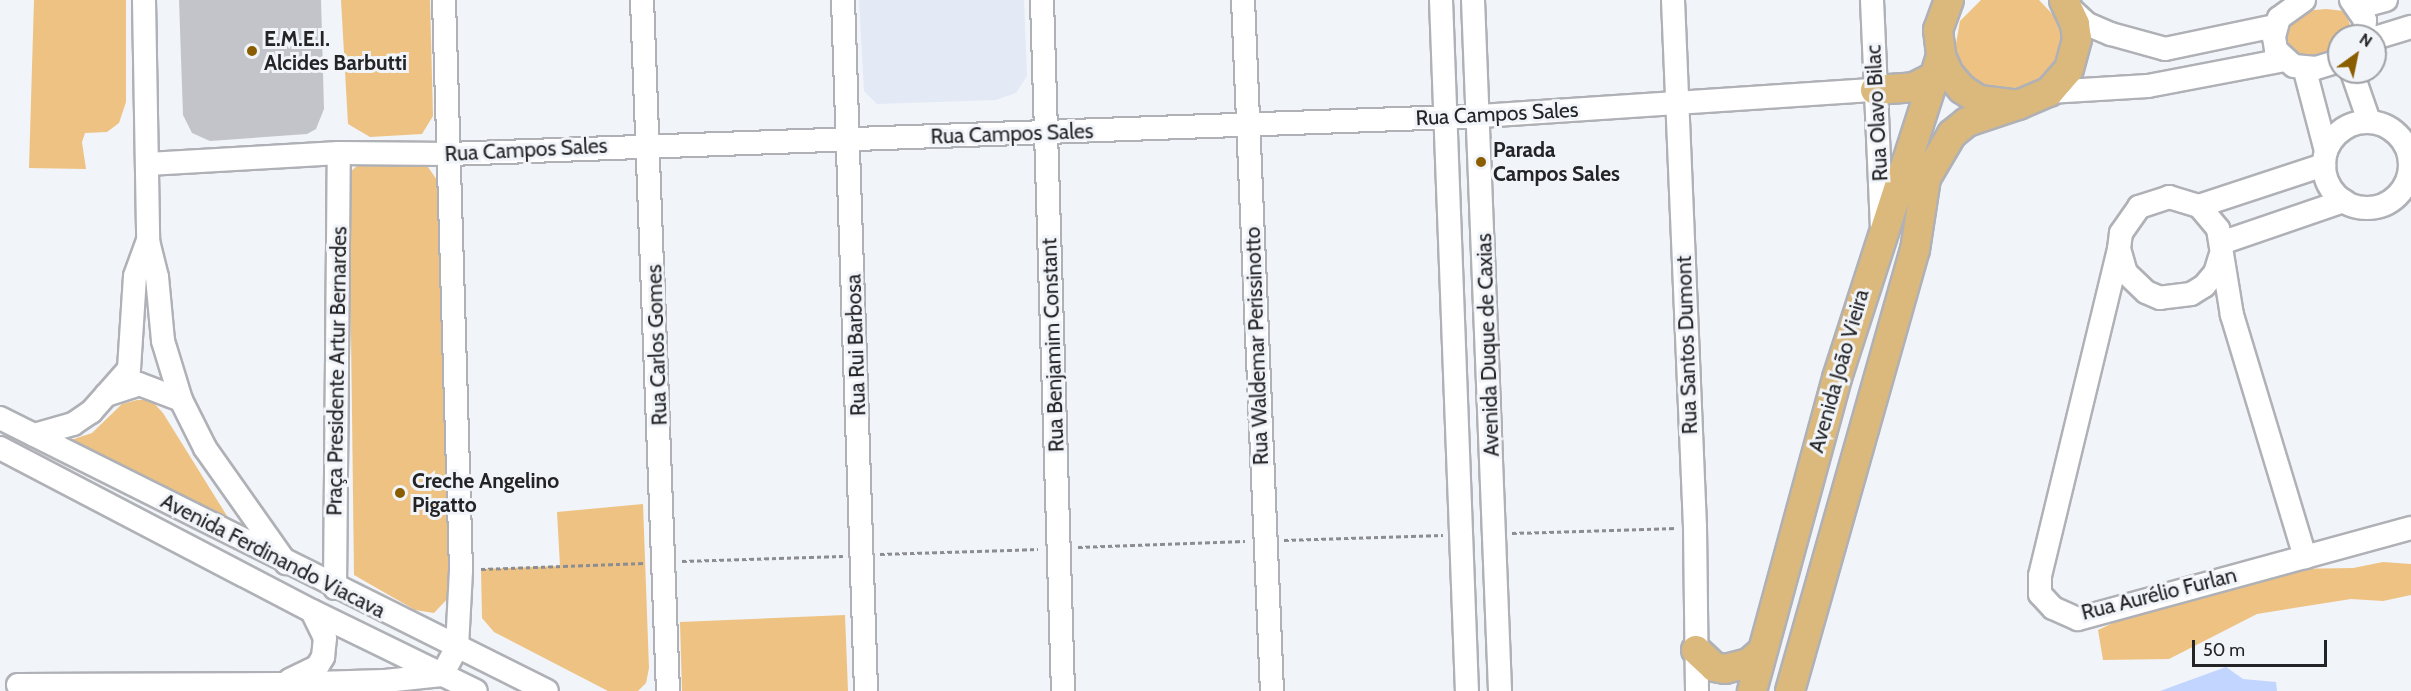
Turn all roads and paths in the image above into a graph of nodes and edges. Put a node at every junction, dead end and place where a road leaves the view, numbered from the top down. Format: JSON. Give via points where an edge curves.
{"nodes":[{"id":1,"x":144,"y":0,"type":"edge"},
{"id":2,"x":444,"y":0,"type":"edge"},
{"id":3,"x":642,"y":0,"type":"edge"},
{"id":4,"x":843,"y":0,"type":"edge"},
{"id":5,"x":1042,"y":0,"type":"edge"},
{"id":6,"x":1243,"y":0,"type":"edge"},
{"id":7,"x":1441,"y":0,"type":"edge"},
{"id":8,"x":1473,"y":0,"type":"edge"},
{"id":9,"x":1673,"y":0,"type":"edge"},
{"id":10,"x":1872,"y":0,"type":"edge"},
{"id":11,"x":1949,"y":0,"type":"edge"},
{"id":12,"x":2303,"y":0,"type":"edge"},
{"id":13,"x":2386,"y":0,"type":"edge"},
{"id":14,"x":2355,"y":3,"type":"edge"},
{"id":15,"x":2068,"y":4,"type":"edge"},
{"id":16,"x":2365,"y":24,"type":"edge"},
{"id":17,"x":2275,"y":26,"type":"junction"},
{"id":18,"x":2411,"y":27,"type":"edge"},
{"id":19,"x":2387,"y":34,"type":"edge"},
{"id":20,"x":2327,"y":62,"type":"edge"},
{"id":21,"x":2294,"y":64,"type":"junction"},
{"id":22,"x":1938,"y":66,"type":"junction"},
{"id":23,"x":2356,"y":84,"type":"edge"},
{"id":24,"x":1875,"y":90,"type":"junction"},
{"id":25,"x":2049,"y":92,"type":"junction"},
{"id":26,"x":1677,"y":103,"type":"junction"},
{"id":27,"x":2018,"y":105,"type":"junction"},
{"id":28,"x":1480,"y":116,"type":"junction"},
{"id":29,"x":1445,"y":117,"type":"junction"},
{"id":30,"x":2369,"y":121,"type":"junction"},
{"id":31,"x":1248,"y":125,"type":"junction"},
{"id":32,"x":1046,"y":132,"type":"junction"},
{"id":33,"x":849,"y":139,"type":"junction"},
{"id":34,"x":2407,"y":139,"type":"edge"},
{"id":35,"x":650,"y":144,"type":"junction"},
{"id":36,"x":339,"y":153,"type":"junction"},
{"id":37,"x":449,"y":154,"type":"junction"},
{"id":38,"x":2325,"y":158,"type":"junction"},
{"id":39,"x":148,"y":164,"type":"junction"},
{"id":40,"x":2408,"y":191,"type":"edge"},
{"id":41,"x":2344,"y":201,"type":"junction"},
{"id":42,"x":2199,"y":206,"type":"junction"},
{"id":43,"x":1882,"y":226,"type":"junction"},
{"id":44,"x":148,"y":241,"type":"junction"},
{"id":45,"x":2119,"y":249,"type":"junction"},
{"id":46,"x":2221,"y":250,"type":"junction"},
{"id":47,"x":2133,"y":283,"type":"junction"},
{"id":48,"x":2204,"y":286,"type":"junction"},
{"id":49,"x":2232,"y":315,"type":"junction"},
{"id":50,"x":2099,"y":325,"type":"junction"},
{"id":51,"x":105,"y":396,"type":"junction"},
{"id":52,"x":181,"y":400,"type":"junction"},
{"id":53,"x":0,"y":418,"type":"edge"},
{"id":54,"x":34,"y":435,"type":"junction"},
{"id":55,"x":0,"y":448,"type":"edge"},
{"id":56,"x":2411,"y":528,"type":"edge"},
{"id":57,"x":2305,"y":557,"type":"junction"},
{"id":58,"x":287,"y":564,"type":"junction"},
{"id":59,"x":335,"y":588,"type":"junction"},
{"id":60,"x":312,"y":611,"type":"junction"},
{"id":61,"x":456,"y":647,"type":"junction"},
{"id":62,"x":1696,"y":650,"type":"junction"},
{"id":63,"x":1759,"y":654,"type":"junction"},
{"id":64,"x":442,"y":675,"type":"junction"},
{"id":65,"x":281,"y":684,"type":"junction"},
{"id":66,"x":18,"y":686,"type":"dead end"},
{"id":67,"x":476,"y":691,"type":"edge"},
{"id":68,"x":547,"y":691,"type":"edge"},
{"id":69,"x":668,"y":691,"type":"edge"},
{"id":70,"x":866,"y":691,"type":"edge"},
{"id":71,"x":1063,"y":691,"type":"edge"},
{"id":72,"x":1272,"y":691,"type":"edge"},
{"id":73,"x":1467,"y":691,"type":"edge"},
{"id":74,"x":1500,"y":691,"type":"edge"},
{"id":75,"x":1696,"y":691,"type":"edge"},
{"id":76,"x":1752,"y":691,"type":"edge"},
{"id":77,"x":1790,"y":691,"type":"edge"}],
"edges":[{"from":1,"to":39,"type":"street"},
{"from":2,"to":37,"type":"street"},
{"from":3,"to":35,"type":"street","name":"Rua Carlos Gomes"},
{"from":4,"to":33,"type":"street","name":"Rua Rui Barbosa"},
{"from":5,"to":32,"type":"street","name":"Rua Benjamim Constant"},
{"from":6,"to":31,"type":"street","name":"Rua Waldemar Perissinotto"},
{"from":7,"to":29,"type":"street","name":"Avenida Duque de Caxias"},
{"from":8,"to":28,"type":"street","name":"Avenida Duque de Caxias"},
{"from":9,"to":26,"type":"street","name":"Rua Santos Dumont"},
{"from":10,"to":24,"type":"street","name":"Rua Olavo Bilac"},
{"from":11,"to":22,"type":"main road","via":[[1938,30]]},
{"from":12,"to":17,"type":"street","via":[[2286,11]]},
{"from":13,"to":14,"type":"street"},
{"from":14,"to":16,"type":"street"},
{"from":15,"to":17,"type":"street","via":[[2086,24],[2165,49]]},
{"from":15,"to":25,"type":"main road","via":[[2075,24],[2074,55],[2060,82]]},
{"from":17,"to":21,"type":"street","via":[[2276,50]]},
{"from":18,"to":19,"type":"street"},
{"from":20,"to":21,"type":"street"},
{"from":21,"to":25,"type":"street","via":[[2148,86]]},
{"from":21,"to":38,"type":"street"},
{"from":22,"to":24,"type":"main road","via":[[1914,87]]},
{"from":22,"to":27,"type":"main road","via":[[1962,89],[1988,102]]},
{"from":22,"to":43,"type":"main road","name":"Avenida João Vieira"},
{"from":23,"to":30,"type":"street"},
{"from":24,"to":26,"type":"street","name":"Rua Campos Sales"},
{"from":24,"to":43,"type":"street","name":"Rua Olavo Bilac"},
{"from":25,"to":27,"type":"main road","name":"Avenida João Vieira"},
{"from":26,"to":28,"type":"street","name":"Rua Campos Sales"},
{"from":26,"to":62,"type":"street","name":"Rua Santos Dumont"},
{"from":27,"to":77,"type":"main road","name":"Avenida João Vieira","via":[[1967,122],[1952,134],[1926,178],[1912,261]]},
{"from":28,"to":29,"type":"street","name":"Rua Campos Sales"},
{"from":28,"to":74,"type":"street","name":"Avenida Duque de Caxias"},
{"from":29,"to":31,"type":"street","name":"Rua Campos Sales"},
{"from":29,"to":73,"type":"street","name":"Avenida Duque de Caxias"},
{"from":30,"to":34,"type":"street"},
{"from":30,"to":38,"type":"street","via":[[2351,124],[2336,135]]},
{"from":31,"to":32,"type":"street","name":"Rua Campos Sales"},
{"from":31,"to":72,"type":"street","name":"Rua Waldemar Perissinotto"},
{"from":32,"to":33,"type":"street","name":"Rua Campos Sales"},
{"from":32,"to":71,"type":"street","name":"Rua Benjamim Constant"},
{"from":33,"to":35,"type":"street","name":"Rua Campos Sales"},
{"from":33,"to":70,"type":"street","name":"Rua Rui Barbosa"},
{"from":34,"to":40,"type":"street"},
{"from":35,"to":37,"type":"street","name":"Rua Campos Sales"},
{"from":35,"to":69,"type":"street","name":"Rua Carlos Gomes"},
{"from":36,"to":37,"type":"street","name":"Rua Campos Sales"},
{"from":36,"to":39,"type":"street","name":"Rua Campos Sales"},
{"from":36,"to":59,"type":"street","name":"Praça Presidente Artur Bernardes"},
{"from":37,"to":61,"type":"street","via":[[461,570]]},
{"from":38,"to":41,"type":"street","via":[[2329,186]]},
{"from":38,"to":42,"type":"street"},
{"from":39,"to":44,"type":"street"},
{"from":40,"to":41,"type":"street","via":[[2375,207],[2359,207]]},
{"from":41,"to":46,"type":"street"},
{"from":42,"to":45,"type":"street","via":[[2169,197],[2139,207],[2121,233]]},
{"from":42,"to":46,"type":"street","via":[[2210,216]]},
{"from":43,"to":63,"type":"main road","name":"Avenida João Vieira"},
{"from":44,"to":51,"type":"street","via":[[135,276],[129,369]]},
{"from":44,"to":52,"type":"street","via":[[157,277],[163,341]]},
{"from":45,"to":47,"type":"street","via":[[2121,262]]},
{"from":45,"to":50,"type":"street","name":"Rua Aurélio Furlan"},
{"from":46,"to":48,"type":"street","via":[[2215,273]]},
{"from":46,"to":49,"type":"street"},
{"from":47,"to":48,"type":"street","via":[[2160,298],[2191,294]]},
{"from":47,"to":50,"type":"street","name":"Rua Aurélio Furlan"},
{"from":48,"to":49,"type":"street"},
{"from":49,"to":57,"type":"street"},
{"from":50,"to":57,"type":"street","name":"Rua Aurélio Furlan","via":[[2040,576],[2040,594],[2053,608],[2078,619]]},
{"from":51,"to":52,"type":"street","via":[[139,384]]},
{"from":51,"to":54,"type":"street","via":[[73,424]]},
{"from":52,"to":58,"type":"street","via":[[205,448]]},
{"from":53,"to":54,"type":"street","name":"Avenida Ferdinando Viacava"},
{"from":54,"to":58,"type":"street","name":"Avenida Ferdinando Viacava"},
{"from":55,"to":60,"type":"street","name":"Avenida Ferdinando Viacava"},
{"from":56,"to":57,"type":"street","name":"Rua Aurélio Furlan"},
{"from":58,"to":59,"type":"street","name":"Avenida Ferdinando Viacava"},
{"from":59,"to":61,"type":"street","name":"Avenida Ferdinando Viacava"},
{"from":60,"to":64,"type":"street","name":"Avenida Ferdinando Viacava"},
{"from":60,"to":65,"type":"street","via":[[325,638],[322,657],[317,667]]},
{"from":61,"to":64,"type":"street"},
{"from":61,"to":68,"type":"street","name":"Avenida Ferdinando Viacava"},
{"from":62,"to":63,"type":"main road","via":[[1714,667],[1725,669],[1749,663]]},
{"from":62,"to":75,"type":"street","name":"Rua Santos Dumont"},
{"from":63,"to":76,"type":"main road","name":"Avenida João Vieira"},
{"from":64,"to":65,"type":"street"},
{"from":64,"to":67,"type":"street","name":"Avenida Ferdinando Viacava"},
{"from":65,"to":66,"type":"street"}]}
